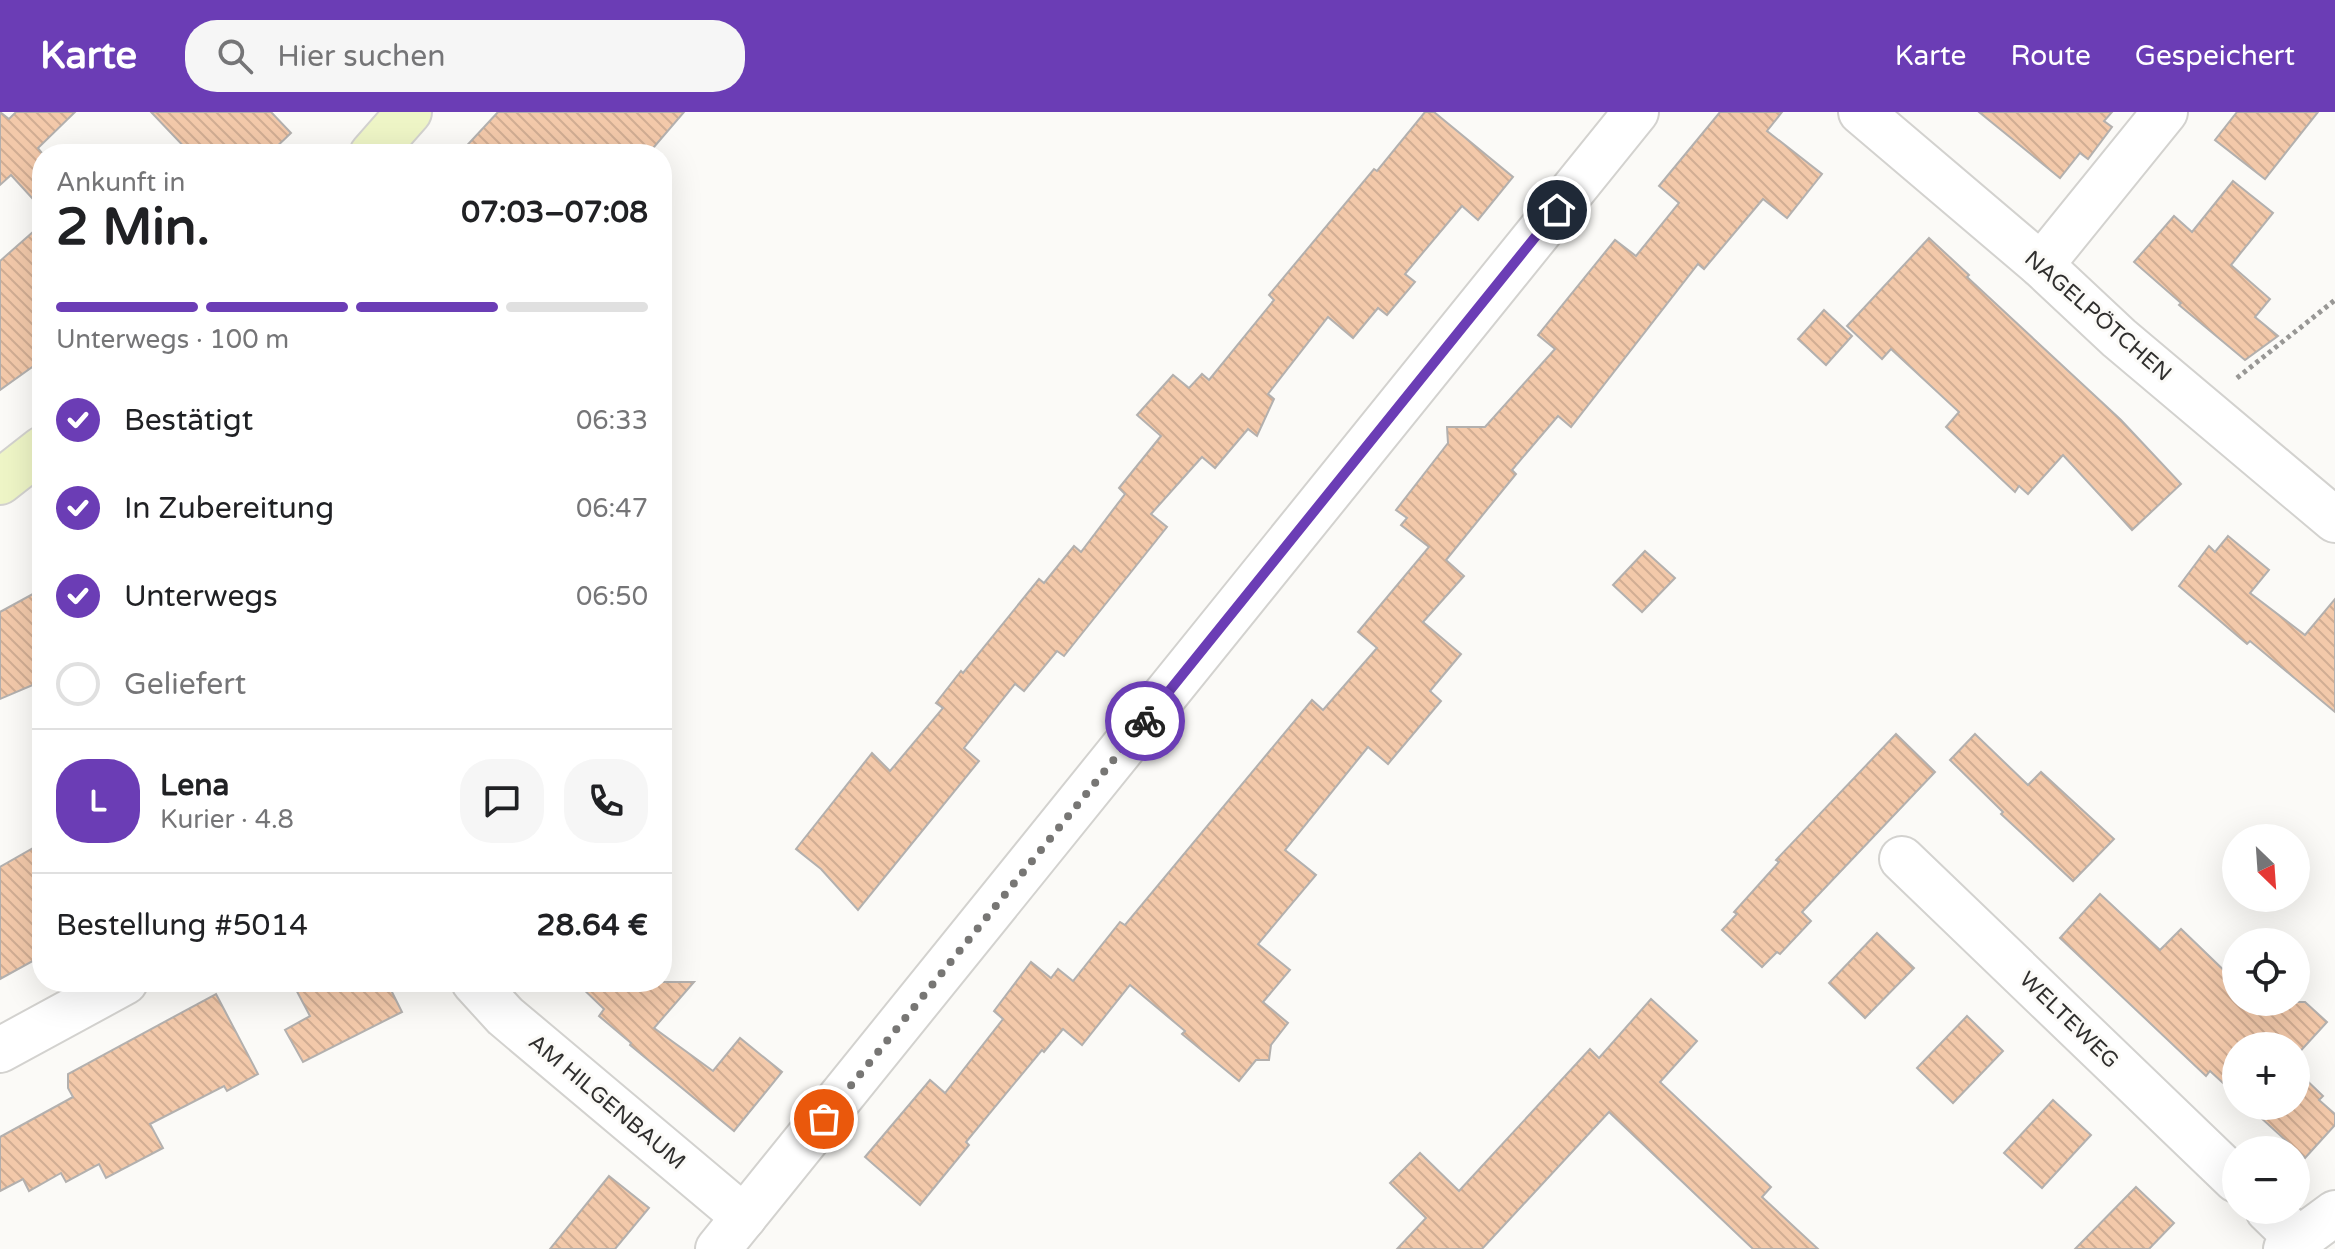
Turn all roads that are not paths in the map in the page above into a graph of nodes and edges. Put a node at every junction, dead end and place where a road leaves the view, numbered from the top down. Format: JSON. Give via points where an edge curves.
{"nodes":[{"id":1,"x":409,"y":112,"type":"edge"},
{"id":2,"x":1636,"y":112,"type":"edge"},
{"id":3,"x":1861,"y":112,"type":"edge"},
{"id":4,"x":2165,"y":112,"type":"edge"},
{"id":5,"x":381,"y":144,"type":"edge"},
{"id":6,"x":2041,"y":265,"type":"junction"},
{"id":7,"x":32,"y":457,"type":"edge"},
{"id":8,"x":0,"y":482,"type":"edge"},
{"id":9,"x":2335,"y":520,"type":"edge"},
{"id":10,"x":1902,"y":859,"type":"dead end"},
{"id":11,"x":107,"y":992,"type":"edge"},
{"id":12,"x":483,"y":992,"type":"edge"},
{"id":13,"x":0,"y":1050,"type":"edge"},
{"id":14,"x":2222,"y":1167,"type":"edge"},
{"id":15,"x":2335,"y":1213,"type":"edge"},
{"id":16,"x":2278,"y":1224,"type":"edge"},
{"id":17,"x":731,"y":1233,"type":"edge"},
{"id":18,"x":2293,"y":1245,"type":"edge"}],
"edges":[{"from":1,"to":5,"type":"main road"},
{"from":2,"to":17,"type":"street"},
{"from":3,"to":6,"type":"street","name":"NAGELPÖTCHEN"},
{"from":4,"to":6,"type":"street"},
{"from":6,"to":9,"type":"street","name":"NAGELPÖTCHEN","via":[[2119,338]]},
{"from":7,"to":8,"type":"main road"},
{"from":10,"to":14,"type":"street","name":"WELTEWEG"},
{"from":11,"to":13,"type":"street"},
{"from":12,"to":17,"type":"street","name":"AM HILGENBAUM"},
{"from":15,"to":18,"type":"street"},
{"from":16,"to":18,"type":"street"}]}
